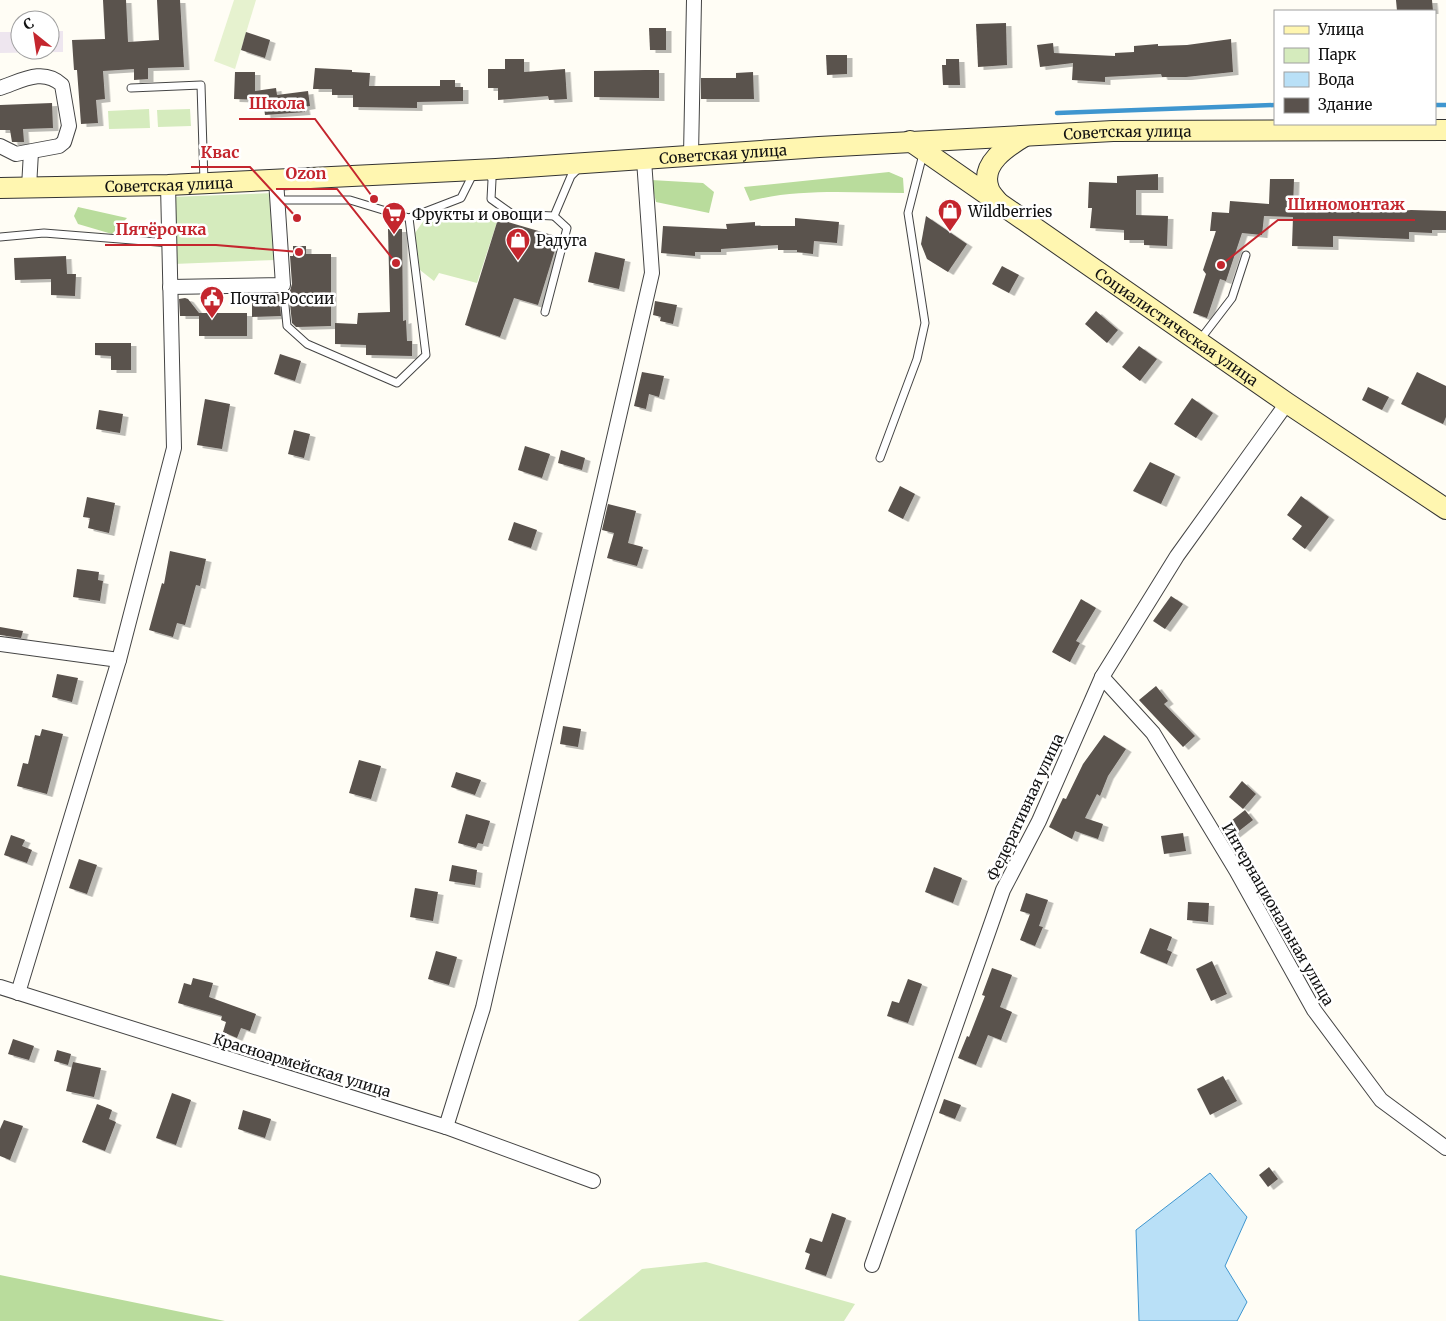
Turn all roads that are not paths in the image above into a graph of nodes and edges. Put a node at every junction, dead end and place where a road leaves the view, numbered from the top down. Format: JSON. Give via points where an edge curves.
{"nodes":[{"id":1,"x":694,"y":0,"type":"edge"},
{"id":2,"x":0,"y":88,"type":"edge"},
{"id":3,"x":131,"y":88,"type":"dead end"},
{"id":4,"x":1446,"y":130,"type":"edge"},
{"id":5,"x":1026,"y":136,"type":"junction"},
{"id":6,"x":0,"y":146,"type":"edge"},
{"id":7,"x":917,"y":146,"type":"junction"},
{"id":8,"x":31,"y":152,"type":"junction"},
{"id":9,"x":691,"y":155,"type":"junction"},
{"id":10,"x":644,"y":160,"type":"junction"},
{"id":11,"x":584,"y":164,"type":"junction"},
{"id":12,"x":481,"y":170,"type":"junction"},
{"id":13,"x":276,"y":180,"type":"junction"},
{"id":14,"x":204,"y":183,"type":"junction"},
{"id":15,"x":168,"y":185,"type":"junction"},
{"id":16,"x":29,"y":187,"type":"junction"},
{"id":17,"x":0,"y":188,"type":"edge"},
{"id":18,"x":277,"y":200,"type":"junction"},
{"id":19,"x":998,"y":202,"type":"junction"},
{"id":20,"x":554,"y":216,"type":"junction"},
{"id":21,"x":409,"y":218,"type":"junction"},
{"id":22,"x":0,"y":238,"type":"edge"},
{"id":23,"x":170,"y":243,"type":"junction"},
{"id":24,"x":1246,"y":255,"type":"dead end"},
{"id":25,"x":283,"y":285,"type":"junction"},
{"id":26,"x":170,"y":287,"type":"junction"},
{"id":27,"x":544,"y":312,"type":"dead end"},
{"id":28,"x":1199,"y":342,"type":"junction"},
{"id":29,"x":1287,"y":403,"type":"junction"},
{"id":30,"x":880,"y":458,"type":"dead end"},
{"id":31,"x":1446,"y":509,"type":"edge"},
{"id":32,"x":0,"y":644,"type":"edge"},
{"id":33,"x":119,"y":660,"type":"junction"},
{"id":34,"x":1102,"y":677,"type":"junction"},
{"id":35,"x":0,"y":987,"type":"edge"},
{"id":36,"x":18,"y":993,"type":"junction"},
{"id":37,"x":446,"y":1127,"type":"junction"},
{"id":38,"x":1446,"y":1148,"type":"edge"},
{"id":39,"x":593,"y":1180,"type":"dead end"},
{"id":40,"x":872,"y":1265,"type":"dead end"}],
"edges":[{"from":1,"to":9,"type":"street"},
{"from":2,"to":8,"type":"street","via":[[43,75],[62,85],[69,126],[65,140],[59,146]]},
{"from":3,"to":14,"type":"lane","via":[[201,85]]},
{"from":4,"to":5,"type":"street","name":"Советская улица","via":[[1113,131]]},
{"from":5,"to":7,"type":"street","name":"Советская улица"},
{"from":5,"to":19,"type":"street","via":[[1002,149],[991,168],[988,188]]},
{"from":6,"to":8,"type":"street","via":[[16,154]]},
{"from":7,"to":9,"type":"street","name":"Советская улица"},
{"from":7,"to":19,"type":"street","name":"Социалистическая улица"},
{"from":7,"to":30,"type":"lane","via":[[908,213],[925,323],[917,359]]},
{"from":8,"to":16,"type":"street"},
{"from":9,"to":10,"type":"street","name":"Советская улица"},
{"from":10,"to":11,"type":"street","name":"Советская улица"},
{"from":10,"to":37,"type":"street","via":[[652,273],[483,1008]]},
{"from":11,"to":12,"type":"street","name":"Советская улица"},
{"from":11,"to":20,"type":"lane","via":[[570,176]]},
{"from":12,"to":13,"type":"street","name":"Советская улица"},
{"from":12,"to":20,"type":"lane","via":[[492,180],[491,198],[512,214]]},
{"from":12,"to":21,"type":"lane","via":[[461,198]]},
{"from":13,"to":14,"type":"street","name":"Советская улица"},
{"from":13,"to":18,"type":"street"},
{"from":14,"to":15,"type":"street","name":"Советская улица"},
{"from":15,"to":16,"type":"street","name":"Советская улица"},
{"from":15,"to":23,"type":"street"},
{"from":16,"to":17,"type":"street","name":"Советская улица"},
{"from":18,"to":21,"type":"lane","via":[[350,200]]},
{"from":18,"to":25,"type":"street"},
{"from":19,"to":28,"type":"street","name":"Социалистическая улица"},
{"from":20,"to":27,"type":"lane","via":[[566,228]]},
{"from":21,"to":25,"type":"lane","via":[[426,355],[397,383],[300,338],[287,326]]},
{"from":22,"to":23,"type":"lane","via":[[44,233]]},
{"from":23,"to":26,"type":"street"},
{"from":24,"to":28,"type":"lane","via":[[1232,298]]},
{"from":25,"to":26,"type":"street"},
{"from":26,"to":33,"type":"street","via":[[174,448]]},
{"from":28,"to":29,"type":"street","name":"Социалистическая улица"},
{"from":29,"to":31,"type":"street","name":"Социалистическая улица"},
{"from":29,"to":34,"type":"street","name":"Федеративная улица","via":[[1177,556]]},
{"from":32,"to":33,"type":"street"},
{"from":33,"to":36,"type":"street"},
{"from":34,"to":38,"type":"street","name":"Интернациональная улица","via":[[1153,733],[1236,870],[1314,1010],[1381,1100]]},
{"from":34,"to":40,"type":"street","name":"Федеративная улица","via":[[1039,821],[1003,890]]},
{"from":35,"to":36,"type":"street","name":"Красноармейская улица"},
{"from":36,"to":37,"type":"street","name":"Красноармейская улица"},
{"from":37,"to":39,"type":"street","name":"Красноармейская улица"}]}
